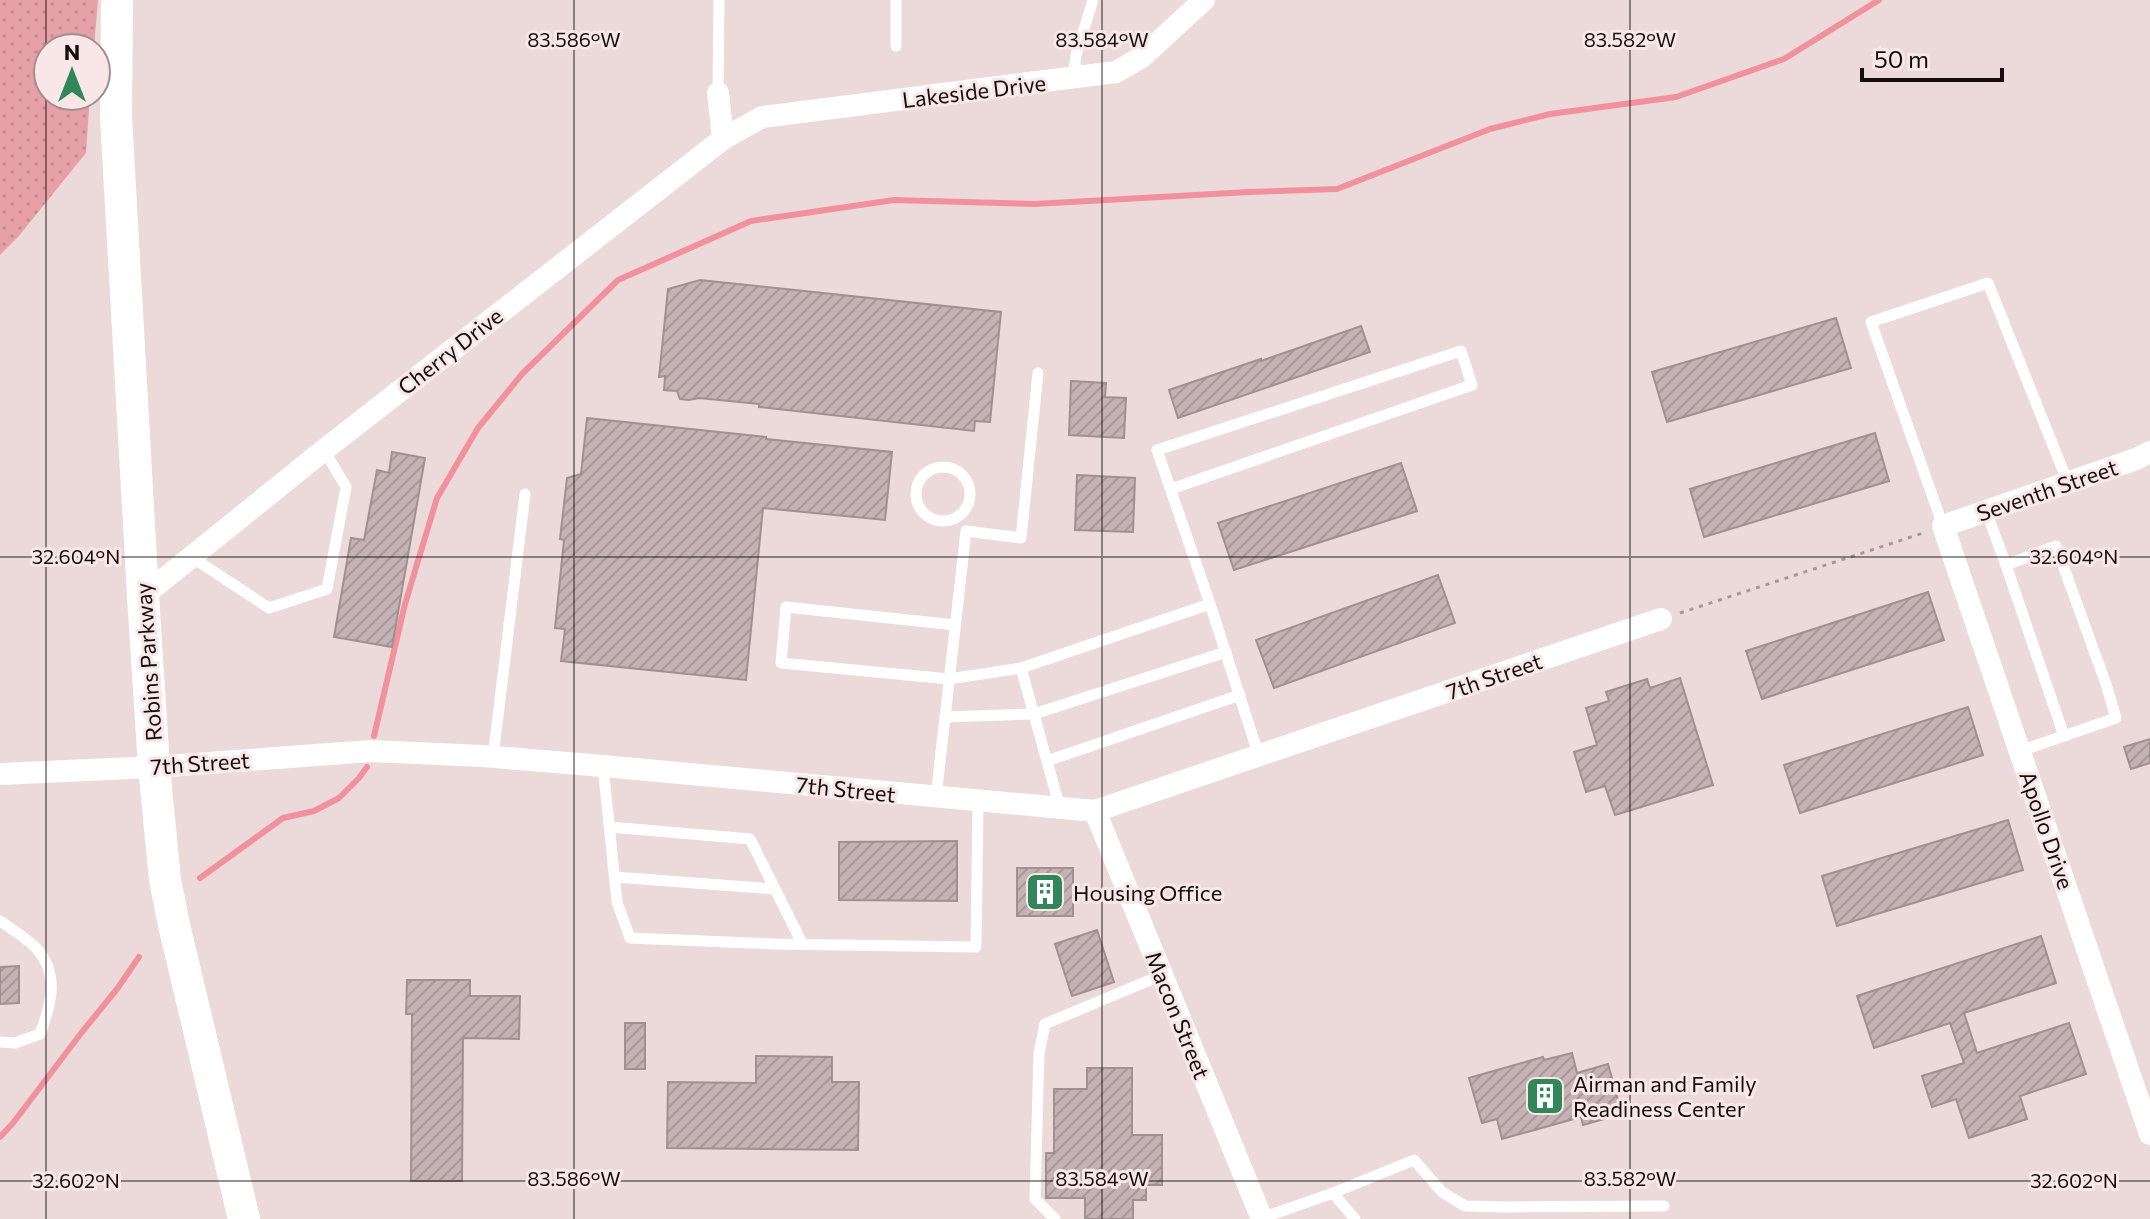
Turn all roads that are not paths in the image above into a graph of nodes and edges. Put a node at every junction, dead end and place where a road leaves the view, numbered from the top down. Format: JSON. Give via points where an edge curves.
{"nodes":[{"id":1,"x":117,"y":0,"type":"edge"},
{"id":2,"x":719,"y":0,"type":"edge"},
{"id":3,"x":896,"y":0,"type":"edge"},
{"id":4,"x":1093,"y":0,"type":"edge"},
{"id":5,"x":1204,"y":0,"type":"edge"},
{"id":6,"x":896,"y":46,"type":"dead end"},
{"id":7,"x":1072,"y":79,"type":"junction"},
{"id":8,"x":718,"y":93,"type":"joint"},
{"id":9,"x":723,"y":139,"type":"junction"},
{"id":10,"x":1038,"y":373,"type":"dead end"},
{"id":11,"x":324,"y":450,"type":"junction"},
{"id":12,"x":2150,"y":452,"type":"edge"},
{"id":13,"x":2068,"y":483,"type":"junction"},
{"id":14,"x":1171,"y":489,"type":"junction"},
{"id":15,"x":525,"y":494,"type":"dead end"},
{"id":16,"x":1986,"y":511,"type":"junction"},
{"id":17,"x":957,"y":518,"type":"junction"},
{"id":18,"x":1943,"y":526,"type":"junction"},
{"id":19,"x":966,"y":531,"type":"junction"},
{"id":20,"x":193,"y":558,"type":"junction"},
{"id":21,"x":2006,"y":565,"type":"junction"},
{"id":22,"x":143,"y":596,"type":"junction"},
{"id":23,"x":1210,"y":604,"type":"junction"},
{"id":24,"x":1661,"y":619,"type":"road end"},
{"id":25,"x":955,"y":625,"type":"junction"},
{"id":26,"x":1226,"y":652,"type":"junction"},
{"id":27,"x":1021,"y":668,"type":"junction"},
{"id":28,"x":949,"y":679,"type":"junction"},
{"id":29,"x":1240,"y":695,"type":"junction"},
{"id":30,"x":1034,"y":714,"type":"junction"},
{"id":31,"x":945,"y":717,"type":"junction"},
{"id":32,"x":2064,"y":736,"type":"junction"},
{"id":33,"x":2020,"y":751,"type":"junction"},
{"id":34,"x":1259,"y":756,"type":"junction"},
{"id":35,"x":493,"y":757,"type":"junction"},
{"id":36,"x":1047,"y":761,"type":"junction"},
{"id":37,"x":603,"y":766,"type":"junction"},
{"id":38,"x":154,"y":767,"type":"junction"},
{"id":39,"x":0,"y":774,"type":"edge"},
{"id":40,"x":936,"y":798,"type":"junction"},
{"id":41,"x":978,"y":802,"type":"junction"},
{"id":42,"x":1061,"y":809,"type":"junction"},
{"id":43,"x":1095,"y":811,"type":"junction"},
{"id":44,"x":610,"y":827,"type":"junction"},
{"id":45,"x":615,"y":877,"type":"junction"},
{"id":46,"x":775,"y":889,"type":"junction"},
{"id":47,"x":0,"y":921,"type":"edge"},
{"id":48,"x":802,"y":943,"type":"junction"},
{"id":49,"x":1162,"y":975,"type":"junction"},
{"id":50,"x":0,"y":1042,"type":"edge"},
{"id":51,"x":2150,"y":1134,"type":"edge"},
{"id":52,"x":1333,"y":1193,"type":"junction"},
{"id":53,"x":1664,"y":1206,"type":"dead end"},
{"id":54,"x":1262,"y":1218,"type":"edge"},
{"id":55,"x":244,"y":1219,"type":"edge"},
{"id":56,"x":1055,"y":1219,"type":"edge"},
{"id":57,"x":1355,"y":1219,"type":"edge"}],
"edges":[{"from":1,"to":22,"type":"street","name":"Robins Parkway","via":[[116,117]]},
{"from":2,"to":8,"type":"lane"},
{"from":3,"to":6,"type":"lane"},
{"from":4,"to":7,"type":"lane"},
{"from":5,"to":7,"type":"street","name":"Lakeside Drive","via":[[1142,57],[1116,72]]},
{"from":7,"to":9,"type":"street","name":"Lakeside Drive","via":[[762,117]]},
{"from":8,"to":9,"type":"street"},
{"from":9,"to":11,"type":"street","name":"Cherry Drive"},
{"from":10,"to":19,"type":"lane","via":[[1021,538]]},
{"from":11,"to":20,"type":"street","name":"Cherry Drive"},
{"from":11,"to":20,"type":"lane","via":[[346,487],[327,589],[269,608]]},
{"from":12,"to":13,"type":"street","name":"Seventh Street"},
{"from":13,"to":16,"type":"street","name":"Seventh Street"},
{"from":13,"to":18,"type":"lane","via":[[1988,283],[1871,322]]},
{"from":14,"to":14,"type":"lane","via":[[1157,450],[1461,351],[1472,385]]},
{"from":14,"to":23,"type":"lane"},
{"from":15,"to":35,"type":"lane"},
{"from":16,"to":18,"type":"street","name":"Seventh Street"},
{"from":16,"to":21,"type":"lane"},
{"from":17,"to":17,"type":"lane","via":[[939,521],[923,513],[916,497],[927,473],[943,467],[966,479],[968,504]]},
{"from":17,"to":19,"type":"lane"},
{"from":18,"to":33,"type":"street","name":"Apollo Drive"},
{"from":19,"to":25,"type":"lane"},
{"from":20,"to":22,"type":"street","name":"Cherry Drive"},
{"from":21,"to":32,"type":"lane"},
{"from":21,"to":32,"type":"lane","via":[[2056,546],[2106,684],[2116,718]]},
{"from":22,"to":38,"type":"street","name":"Robins Parkway"},
{"from":23,"to":26,"type":"lane"},
{"from":23,"to":27,"type":"lane"},
{"from":24,"to":34,"type":"street","name":"7th Street"},
{"from":25,"to":28,"type":"lane"},
{"from":25,"to":28,"type":"lane","via":[[786,607],[781,663]]},
{"from":26,"to":29,"type":"lane"},
{"from":26,"to":30,"type":"lane"},
{"from":27,"to":28,"type":"lane"},
{"from":27,"to":30,"type":"lane"},
{"from":28,"to":31,"type":"lane"},
{"from":29,"to":34,"type":"lane"},
{"from":29,"to":36,"type":"lane"},
{"from":30,"to":31,"type":"lane"},
{"from":30,"to":36,"type":"lane"},
{"from":31,"to":40,"type":"lane"},
{"from":32,"to":33,"type":"lane"},
{"from":33,"to":51,"type":"street","name":"Apollo Drive"},
{"from":34,"to":43,"type":"street","name":"7th Street"},
{"from":35,"to":37,"type":"street","name":"7th Street"},
{"from":35,"to":38,"type":"street","name":"7th Street","via":[[371,751]]},
{"from":36,"to":42,"type":"lane"},
{"from":37,"to":40,"type":"street","name":"7th Street"},
{"from":37,"to":44,"type":"lane"},
{"from":38,"to":39,"type":"street","name":"7th Street"},
{"from":38,"to":55,"type":"street","name":"Robins Parkway","via":[[165,880]]},
{"from":40,"to":41,"type":"street","name":"7th Street"},
{"from":41,"to":42,"type":"street","name":"7th Street"},
{"from":41,"to":48,"type":"lane","via":[[976,947]]},
{"from":42,"to":43,"type":"street","name":"7th Street"},
{"from":43,"to":49,"type":"street","name":"Macon Street"},
{"from":44,"to":45,"type":"lane"},
{"from":44,"to":46,"type":"lane","via":[[750,839]]},
{"from":45,"to":46,"type":"lane"},
{"from":45,"to":48,"type":"lane","via":[[617,902],[630,938]]},
{"from":46,"to":48,"type":"lane"},
{"from":47,"to":50,"type":"lane","via":[[35,946],[52,985],[51,1006],[40,1034]]},
{"from":49,"to":54,"type":"street","name":"Macon Street"},
{"from":49,"to":56,"type":"lane","via":[[1045,1024],[1039,1053],[1035,1199]]},
{"from":52,"to":53,"type":"lane","via":[[1414,1160],[1442,1192],[1465,1206]]},
{"from":52,"to":54,"type":"lane"},
{"from":52,"to":57,"type":"lane"}]}
